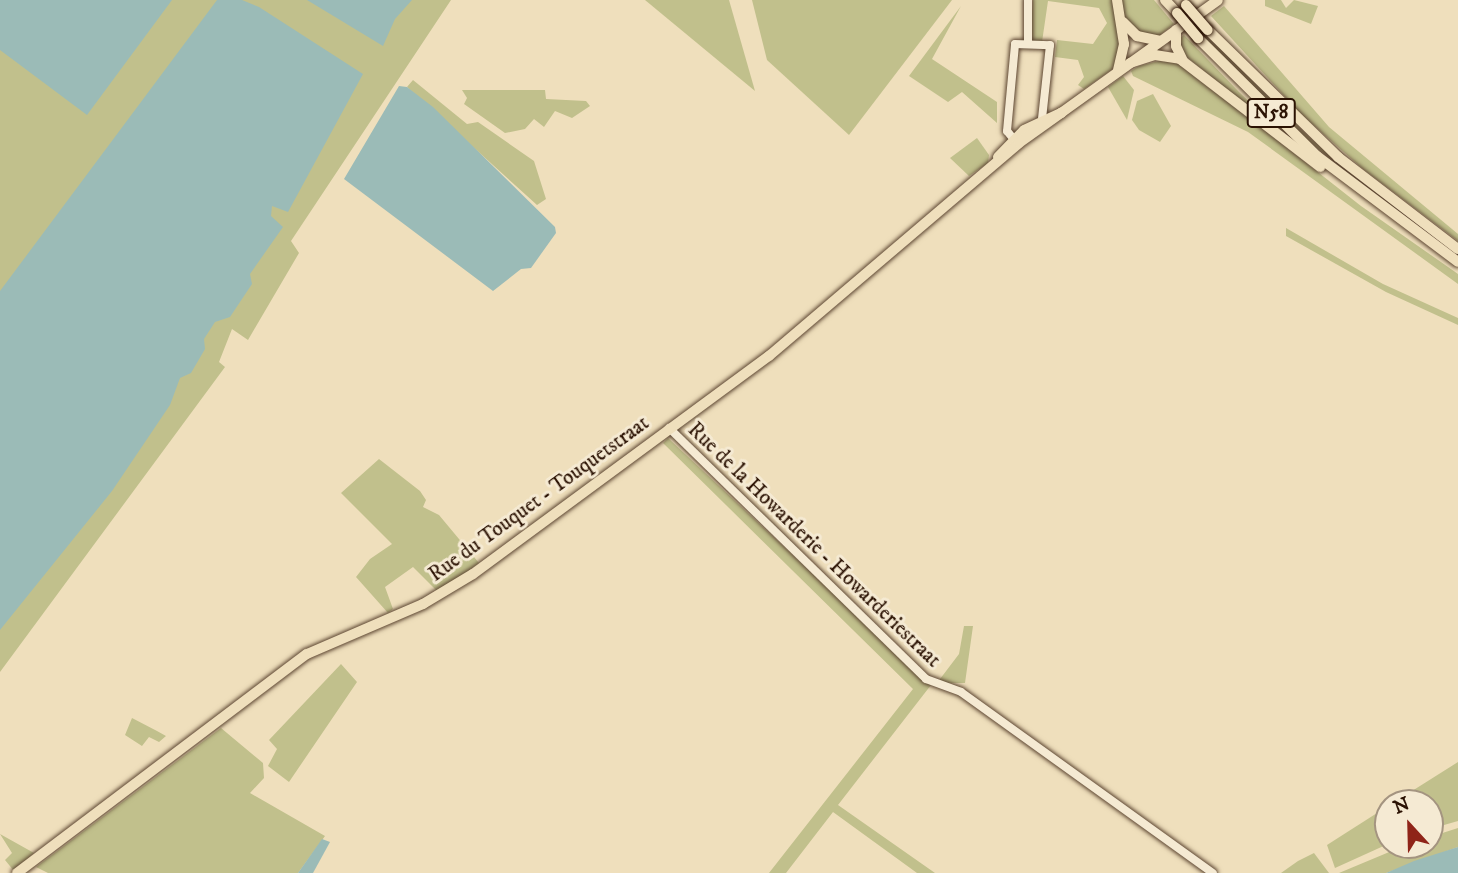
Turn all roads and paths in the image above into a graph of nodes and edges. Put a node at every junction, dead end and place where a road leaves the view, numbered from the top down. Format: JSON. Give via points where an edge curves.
{"nodes":[{"id":1,"x":1028,"y":0,"type":"edge"},
{"id":2,"x":1117,"y":0,"type":"edge"},
{"id":3,"x":1166,"y":0,"type":"edge"},
{"id":4,"x":1218,"y":0,"type":"edge"},
{"id":5,"x":1184,"y":2,"type":"edge"},
{"id":6,"x":1121,"y":20,"type":"junction"},
{"id":7,"x":1176,"y":30,"type":"junction"},
{"id":8,"x":1160,"y":41,"type":"junction"},
{"id":9,"x":1028,"y":44,"type":"junction"},
{"id":10,"x":1183,"y":61,"type":"junction"},
{"id":11,"x":1130,"y":63,"type":"junction"},
{"id":12,"x":1118,"y":71,"type":"junction"},
{"id":13,"x":1059,"y":115,"type":"junction"},
{"id":14,"x":1042,"y":119,"type":"junction"},
{"id":15,"x":1015,"y":142,"type":"junction"},
{"id":16,"x":1350,"y":183,"type":"junction"},
{"id":17,"x":1458,"y":249,"type":"edge"},
{"id":18,"x":1458,"y":262,"type":"edge"},
{"id":19,"x":669,"y":428,"type":"junction"},
{"id":20,"x":17,"y":873,"type":"edge"},
{"id":21,"x":1213,"y":873,"type":"edge"}],
"edges":[{"from":1,"to":9,"type":"street"},
{"from":2,"to":6,"type":"highway"},
{"from":3,"to":16,"type":"highway","number":"N58","bridge":true,"via":[[1273,115]]},
{"from":4,"to":7,"type":"main road","name":"Rue du Touquet - Touquetstraat"},
{"from":5,"to":17,"type":"highway","number":"N58","bridge":true,"via":[[1338,157]]},
{"from":6,"to":8,"type":"highway","via":[[1137,36]]},
{"from":6,"to":12,"type":"highway","via":[[1124,50]]},
{"from":7,"to":8,"type":"main road","name":"Rue du Touquet - Touquetstraat"},
{"from":7,"to":10,"type":"highway","via":[[1176,46]]},
{"from":8,"to":11,"type":"main road","name":"Rue du Touquet - Touquetstraat"},
{"from":9,"to":14,"type":"street","via":[[1050,45]]},
{"from":9,"to":15,"type":"street","via":[[1015,44],[1007,131]]},
{"from":10,"to":11,"type":"highway","via":[[1155,55]]},
{"from":10,"to":16,"type":"highway","via":[[1334,178]]},
{"from":11,"to":12,"type":"main road","name":"Rue du Touquet - Touquetstraat"},
{"from":12,"to":13,"type":"main road","name":"Rue du Touquet - Touquetstraat"},
{"from":13,"to":14,"type":"main road","name":"Rue du Touquet - Touquetstraat"},
{"from":13,"to":15,"type":"main road","name":"Rue du Touquet - Touquetstraat"},
{"from":14,"to":15,"type":"main road","name":"Rue du Touquet - Touquetstraat"},
{"from":15,"to":19,"type":"main road","name":"Rue du Touquet - Touquetstraat","via":[[788,341]]},
{"from":16,"to":18,"type":"highway","number":"N58"},
{"from":19,"to":20,"type":"main road","name":"Rue du Touquet - Touquetstraat","via":[[456,586],[307,654]]},
{"from":19,"to":21,"type":"street","name":"Rue de la Howarderie - Howarderiestraat","via":[[926,679],[961,692]]}]}
